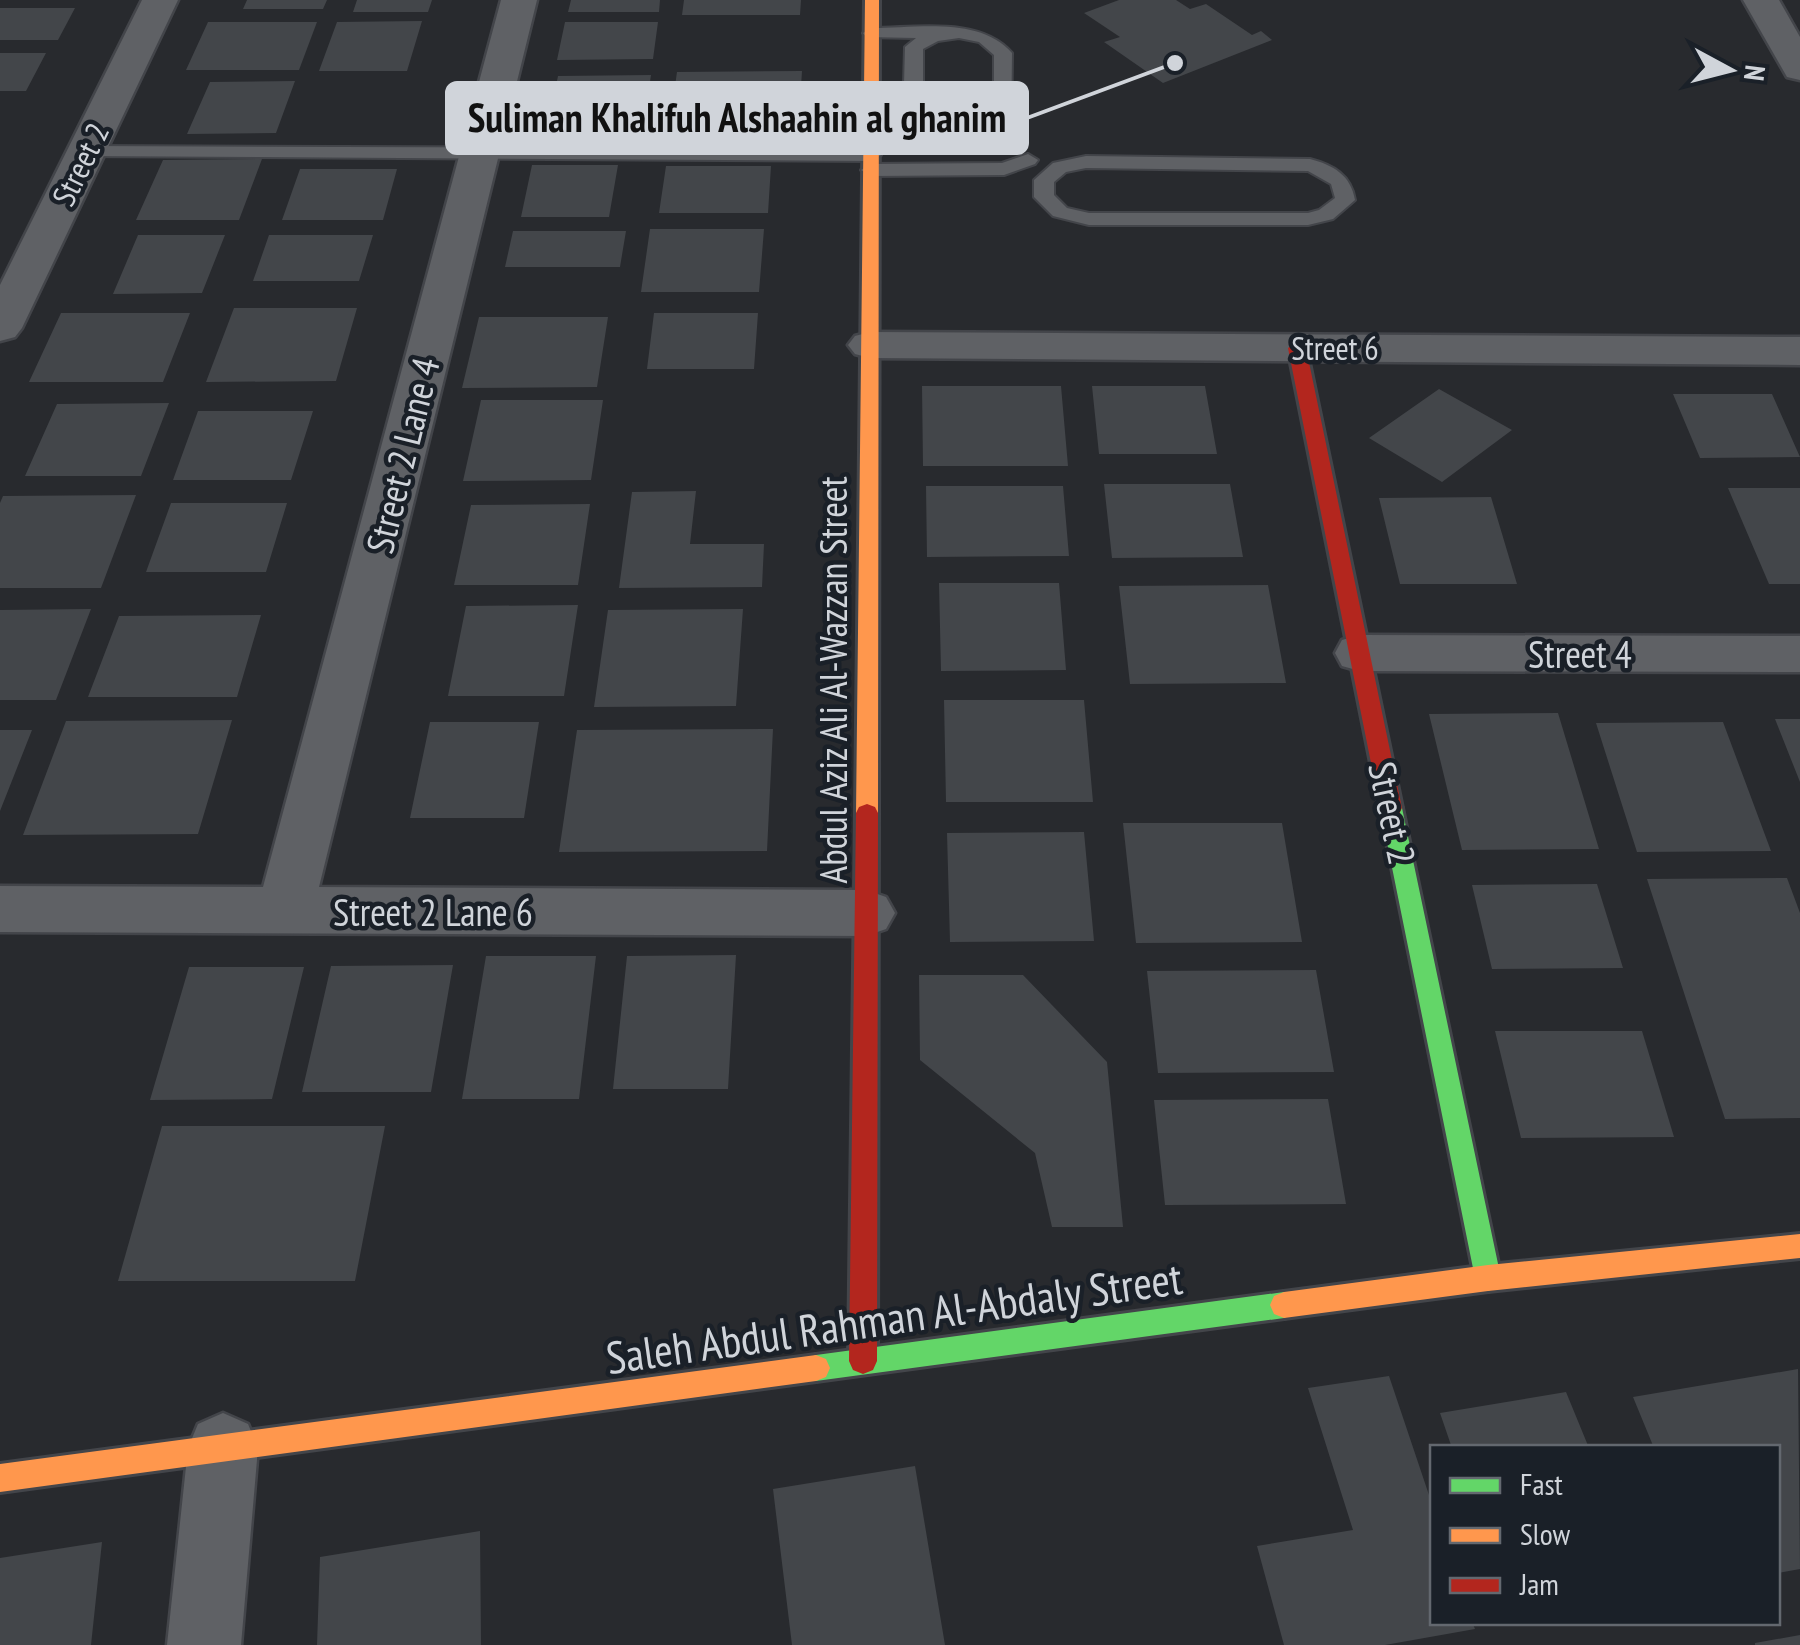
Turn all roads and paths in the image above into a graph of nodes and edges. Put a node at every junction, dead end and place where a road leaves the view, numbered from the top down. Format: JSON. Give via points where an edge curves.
{"nodes":[{"id":1,"x":160,"y":0,"type":"edge"},
{"id":2,"x":519,"y":0,"type":"edge"},
{"id":3,"x":872,"y":0,"type":"edge"},
{"id":4,"x":1762,"y":0,"type":"edge"},
{"id":5,"x":872,"y":33,"type":"junction"},
{"id":6,"x":945,"y":33,"type":"junction"},
{"id":7,"x":1800,"y":69,"type":"edge"},
{"id":8,"x":992,"y":139,"type":"junction"},
{"id":9,"x":86,"y":152,"type":"junction"},
{"id":10,"x":479,"y":156,"type":"junction"},
{"id":11,"x":1028,"y":160,"type":"junction"},
{"id":12,"x":871,"y":163,"type":"junction"},
{"id":13,"x":1051,"y":172,"type":"junction"},
{"id":14,"x":0,"y":327,"type":"edge"},
{"id":15,"x":870,"y":345,"type":"junction"},
{"id":16,"x":1298,"y":348,"type":"junction"},
{"id":17,"x":1800,"y":351,"type":"edge"},
{"id":18,"x":1360,"y":653,"type":"junction"},
{"id":19,"x":1800,"y":654,"type":"edge"},
{"id":20,"x":0,"y":908,"type":"edge"},
{"id":21,"x":285,"y":910,"type":"junction"},
{"id":22,"x":866,"y":914,"type":"junction"},
{"id":23,"x":1800,"y":1246,"type":"edge"},
{"id":24,"x":1488,"y":1278,"type":"junction"},
{"id":25,"x":864,"y":1361,"type":"junction"},
{"id":26,"x":223,"y":1448,"type":"junction"},
{"id":27,"x":0,"y":1478,"type":"edge"},
{"id":28,"x":204,"y":1645,"type":"edge"}],
"edges":[{"from":1,"to":9,"type":"street","name":"Street 2"},
{"from":2,"to":10,"type":"street","name":"Street 2 Lane 4"},
{"from":3,"to":5,"type":"street","name":"Abdul Aziz Ali Al-Wazzan Street"},
{"from":4,"to":7,"type":"street"},
{"from":5,"to":6,"type":"lane"},
{"from":5,"to":12,"type":"street","name":"Abdul Aziz Ali Al-Wazzan Street"},
{"from":6,"to":8,"type":"lane","via":[[985,38],[1003,53],[1006,120]]},
{"from":6,"to":8,"type":"lane","via":[[913,50],[916,130],[950,146]]},
{"from":8,"to":11,"type":"lane"},
{"from":9,"to":10,"type":"lane"},
{"from":9,"to":14,"type":"street","name":"Street 2"},
{"from":10,"to":12,"type":"lane"},
{"from":10,"to":21,"type":"street","name":"Street 2 Lane 4"},
{"from":11,"to":12,"type":"lane","via":[[1004,170]]},
{"from":11,"to":13,"type":"lane"},
{"from":12,"to":15,"type":"street","name":"Abdul Aziz Ali Al-Wazzan Street"},
{"from":13,"to":13,"type":"lane","via":[[1041,188],[1050,205],[1089,219],[1308,219],[1326,216],[1345,200],[1338,179],[1292,162],[1086,162]]},
{"from":15,"to":16,"type":"street","name":"Street 6"},
{"from":15,"to":22,"type":"street","name":"Abdul Aziz Ali Al-Wazzan Street"},
{"from":16,"to":17,"type":"street","name":"Street 6"},
{"from":16,"to":18,"type":"street","name":"Street 2"},
{"from":18,"to":19,"type":"street","name":"Street 4"},
{"from":18,"to":24,"type":"street","name":"Street 2"},
{"from":20,"to":21,"type":"street","name":"Street 2 Lane 6"},
{"from":21,"to":22,"type":"street","name":"Street 2 Lane 6"},
{"from":22,"to":25,"type":"street","name":"Abdul Aziz Ali Al-Wazzan Street"},
{"from":23,"to":24,"type":"street","name":"Saleh Abdul Rahman Al-Abdaly Street"},
{"from":24,"to":25,"type":"street","name":"Saleh Abdul Rahman Al-Abdaly Street"},
{"from":25,"to":26,"type":"street","name":"Saleh Abdul Rahman Al-Abdaly Street"},
{"from":26,"to":27,"type":"street","name":"Saleh Abdul Rahman Al-Abdaly Street"},
{"from":26,"to":28,"type":"street"}]}
